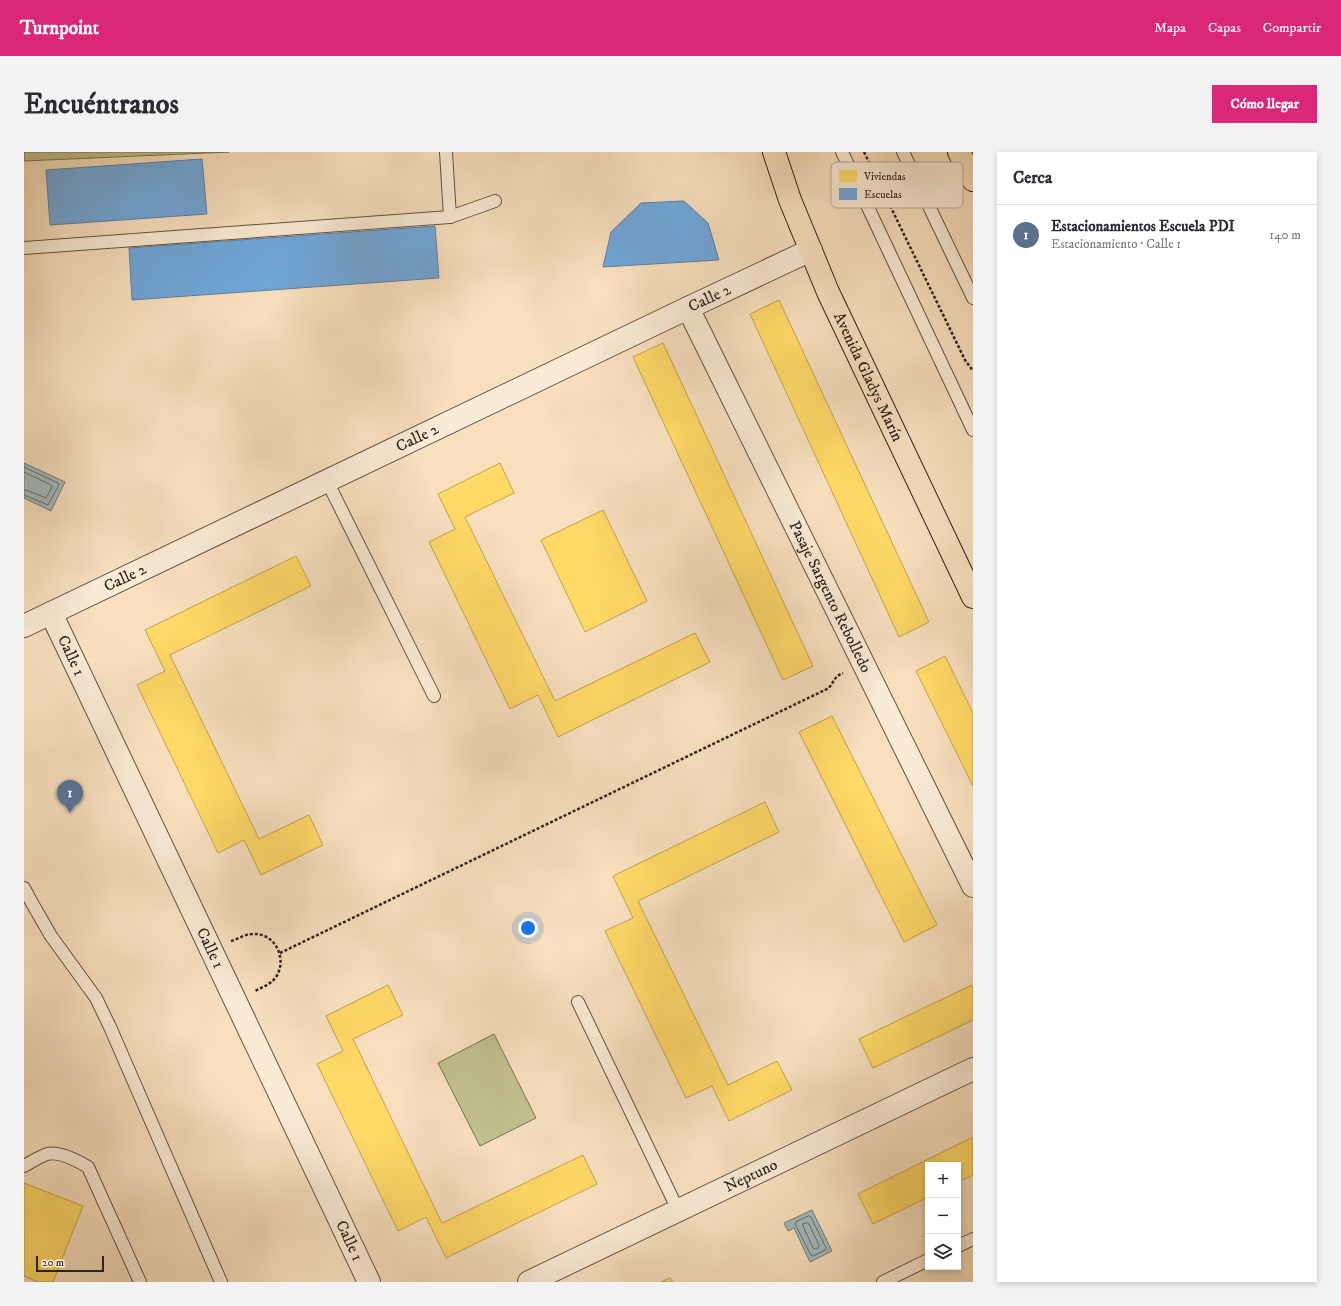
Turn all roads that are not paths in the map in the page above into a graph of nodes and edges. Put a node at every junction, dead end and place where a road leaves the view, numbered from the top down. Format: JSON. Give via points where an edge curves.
{"nodes":[{"id":1,"x":446,"y":152,"type":"edge"},
{"id":2,"x":774,"y":152,"type":"edge"},
{"id":3,"x":842,"y":152,"type":"edge"},
{"id":4,"x":903,"y":152,"type":"edge"},
{"id":5,"x":959,"y":152,"type":"edge"},
{"id":6,"x":847,"y":162,"type":"edge"},
{"id":7,"x":908,"y":162,"type":"edge"},
{"id":8,"x":973,"y":179,"type":"edge"},
{"id":9,"x":495,"y":201,"type":"dead end"},
{"id":10,"x":868,"y":208,"type":"edge"},
{"id":11,"x":930,"y":208,"type":"edge"},
{"id":12,"x":450,"y":217,"type":"junction"},
{"id":13,"x":24,"y":248,"type":"edge"},
{"id":14,"x":810,"y":250,"type":"junction"},
{"id":15,"x":973,"y":298,"type":"edge"},
{"id":16,"x":688,"y":308,"type":"junction"},
{"id":17,"x":973,"y":430,"type":"edge"},
{"id":18,"x":327,"y":481,"type":"junction"},
{"id":19,"x":973,"y":597,"type":"edge"},
{"id":20,"x":51,"y":613,"type":"junction"},
{"id":21,"x":24,"y":626,"type":"edge"},
{"id":22,"x":434,"y":696,"type":"dead end"},
{"id":23,"x":973,"y":886,"type":"edge"},
{"id":24,"x":24,"y":888,"type":"edge"},
{"id":25,"x":578,"y":1002,"type":"dead end"},
{"id":26,"x":973,"y":1069,"type":"edge"},
{"id":27,"x":24,"y":1166,"type":"edge"},
{"id":28,"x":678,"y":1210,"type":"junction"},
{"id":29,"x":973,"y":1239,"type":"edge"},
{"id":30,"x":961,"y":1245,"type":"edge"},
{"id":31,"x":925,"y":1261,"type":"edge"},
{"id":32,"x":140,"y":1282,"type":"edge"},
{"id":33,"x":221,"y":1282,"type":"edge"},
{"id":34,"x":369,"y":1282,"type":"edge"},
{"id":35,"x":529,"y":1282,"type":"edge"},
{"id":36,"x":883,"y":1282,"type":"edge"}],
"edges":[{"from":1,"to":12,"type":"lane"},
{"from":2,"to":14,"type":"main road","name":"Avenida Gladys Marín"},
{"from":3,"to":6,"type":"lane"},
{"from":4,"to":7,"type":"lane"},
{"from":5,"to":8,"type":"main road"},
{"from":9,"to":12,"type":"lane"},
{"from":10,"to":17,"type":"lane"},
{"from":11,"to":15,"type":"lane"},
{"from":12,"to":13,"type":"lane"},
{"from":14,"to":16,"type":"street","name":"Calle 2"},
{"from":14,"to":19,"type":"main road","name":"Avenida Gladys Marín"},
{"from":16,"to":18,"type":"street","name":"Calle 2"},
{"from":16,"to":23,"type":"street","name":"Pasaje Sargento Rebolledo"},
{"from":18,"to":20,"type":"street","name":"Calle 2"},
{"from":18,"to":22,"type":"lane"},
{"from":20,"to":21,"type":"street","name":"Calle 2"},
{"from":20,"to":34,"type":"street","name":"Calle 1"},
{"from":24,"to":33,"type":"lane","via":[[51,936],[96,998]]},
{"from":25,"to":28,"type":"lane"},
{"from":26,"to":28,"type":"street","name":"Neptuno"},
{"from":27,"to":32,"type":"lane","via":[[48,1154],[58,1154],[77,1160],[88,1167]]},
{"from":28,"to":35,"type":"street","name":"Neptuno"},
{"from":29,"to":30,"type":"lane"},
{"from":31,"to":36,"type":"lane"}]}
